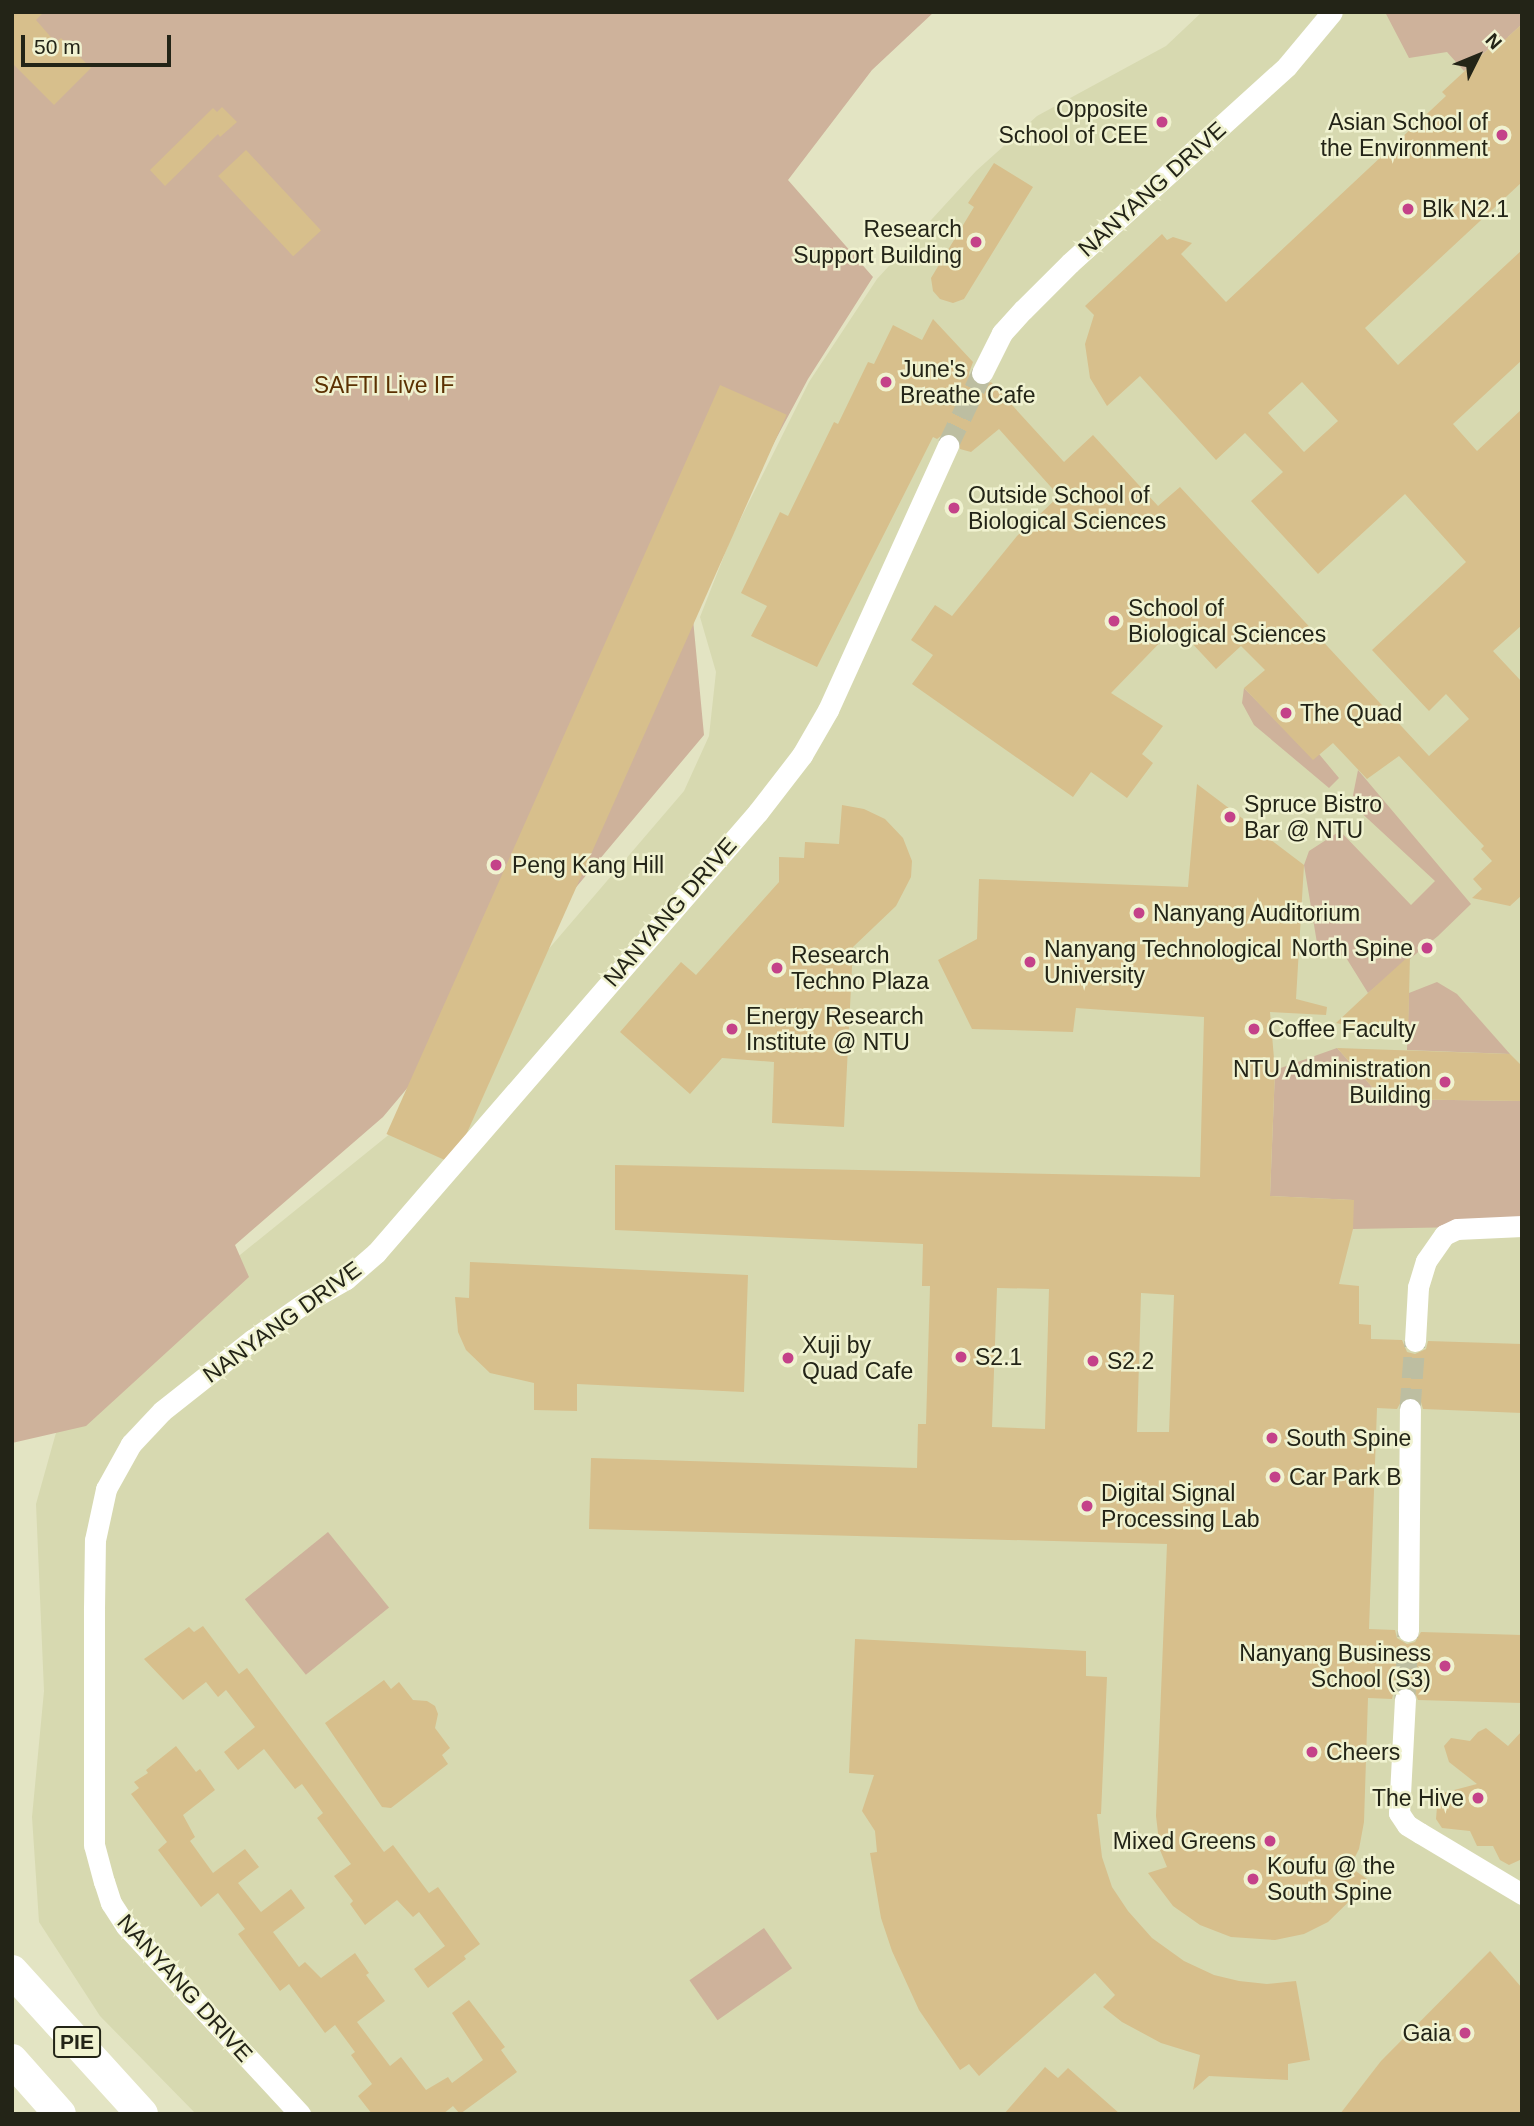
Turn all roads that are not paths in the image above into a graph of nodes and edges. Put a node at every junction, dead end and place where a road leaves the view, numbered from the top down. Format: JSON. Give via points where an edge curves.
{"nodes":[{"id":1,"x":1332,"y":12,"type":"edge"},
{"id":2,"x":982,"y":373,"type":"tunnel mouth"},
{"id":3,"x":948,"y":445,"type":"tunnel mouth"},
{"id":4,"x":1522,"y":1226,"type":"edge"},
{"id":5,"x":1415,"y":1341,"type":"tunnel mouth"},
{"id":6,"x":1410,"y":1409,"type":"tunnel mouth"},
{"id":7,"x":1408,"y":1631,"type":"tunnel mouth"},
{"id":8,"x":1405,"y":1699,"type":"tunnel mouth"},
{"id":9,"x":1522,"y":1894,"type":"edge"},
{"id":10,"x":12,"y":1971,"type":"edge"},
{"id":11,"x":12,"y":2060,"type":"edge"},
{"id":12,"x":60,"y":2114,"type":"edge"},
{"id":13,"x":142,"y":2114,"type":"edge"},
{"id":14,"x":300,"y":2114,"type":"edge"}],
"edges":[{"from":1,"to":2,"type":"street","name":"NANYANG DRIVE","via":[[1287,65],[1023,310],[1002,333]]},
{"from":3,"to":14,"type":"street","name":"NANYANG DRIVE","via":[[828,710],[802,755],[758,812],[376,1253],[346,1279],[253,1339],[162,1411],[131,1444],[106,1489],[95,1541],[94,1609],[94,1845],[104,1882],[126,1926]]},
{"from":4,"to":5,"type":"street","via":[[1457,1229],[1444,1235],[1426,1261],[1418,1287]]},
{"from":6,"to":7,"type":"street"},
{"from":8,"to":9,"type":"street","via":[[1399,1813],[1407,1825]]},
{"from":10,"to":13,"type":"highway","number":"PIE"},
{"from":11,"to":12,"type":"highway","number":"PIE"}]}
